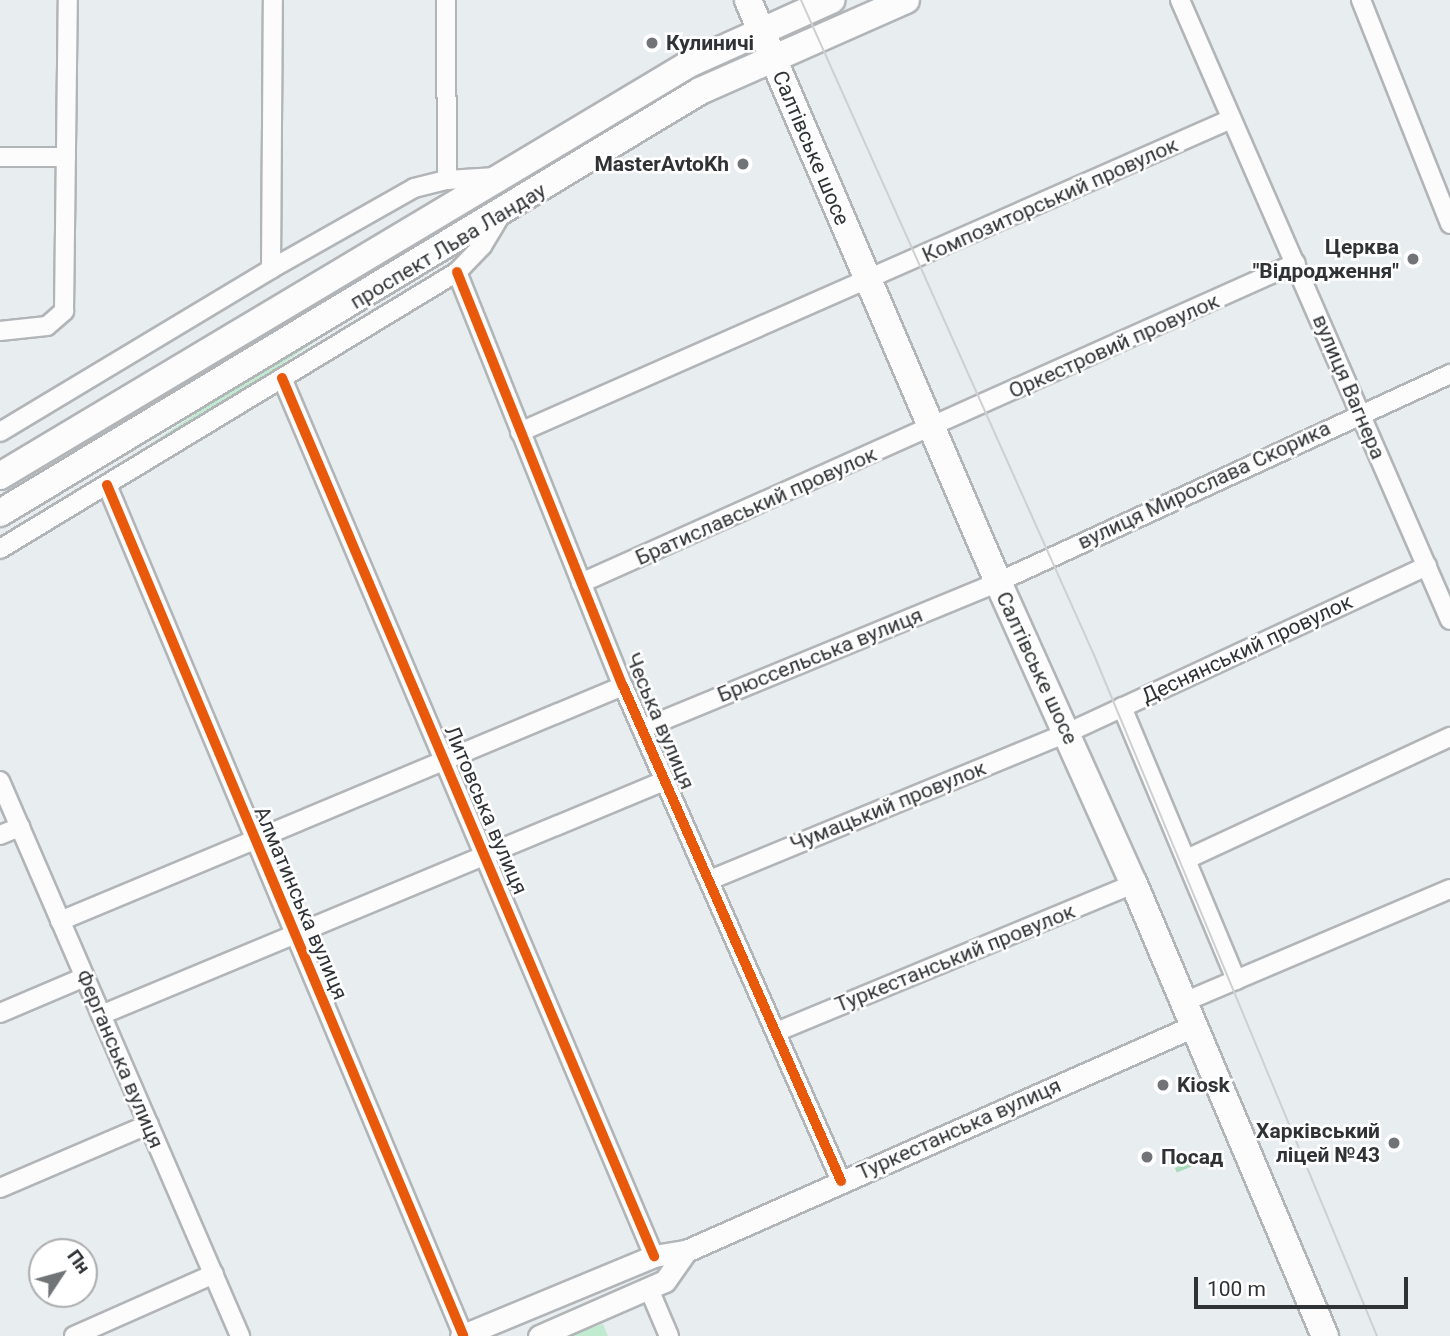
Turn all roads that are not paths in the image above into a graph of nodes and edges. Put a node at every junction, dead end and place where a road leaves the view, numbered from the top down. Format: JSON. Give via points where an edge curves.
{"nodes":[{"id":1,"x":68,"y":0,"type":"edge"},
{"id":2,"x":273,"y":0,"type":"edge"},
{"id":3,"x":446,"y":0,"type":"edge"},
{"id":4,"x":748,"y":0,"type":"edge"},
{"id":5,"x":831,"y":0,"type":"edge"},
{"id":6,"x":906,"y":0,"type":"edge"},
{"id":7,"x":1180,"y":0,"type":"edge"},
{"id":8,"x":1361,"y":0,"type":"edge"},
{"id":9,"x":761,"y":30,"type":"junction"},
{"id":10,"x":772,"y":58,"type":"junction"},
{"id":11,"x":1231,"y":119,"type":"junction"},
{"id":12,"x":0,"y":157,"type":"edge"},
{"id":13,"x":66,"y":157,"type":"junction"},
{"id":14,"x":499,"y":176,"type":"junction"},
{"id":15,"x":447,"y":180,"type":"junction"},
{"id":16,"x":500,"y":216,"type":"junction"},
{"id":17,"x":1450,"y":223,"type":"edge"},
{"id":18,"x":1296,"y":263,"type":"junction"},
{"id":19,"x":271,"y":269,"type":"junction"},
{"id":20,"x":457,"y":272,"type":"junction"},
{"id":21,"x":868,"y":281,"type":"junction"},
{"id":22,"x":0,"y":331,"type":"edge"},
{"id":23,"x":1450,"y":374,"type":"edge"},
{"id":24,"x":282,"y":378,"type":"junction"},
{"id":25,"x":1360,"y":412,"type":"junction"},
{"id":26,"x":931,"y":429,"type":"junction"},
{"id":27,"x":0,"y":432,"type":"edge"},
{"id":28,"x":520,"y":432,"type":"junction"},
{"id":29,"x":0,"y":476,"type":"edge"},
{"id":30,"x":107,"y":485,"type":"junction"},
{"id":31,"x":0,"y":513,"type":"edge"},
{"id":32,"x":0,"y":549,"type":"edge"},
{"id":33,"x":1427,"y":566,"type":"junction"},
{"id":34,"x":998,"y":582,"type":"junction"},
{"id":35,"x":581,"y":583,"type":"junction"},
{"id":36,"x":1450,"y":620,"type":"edge"},
{"id":37,"x":623,"y":686,"type":"junction"},
{"id":38,"x":1122,"y":707,"type":"junction"},
{"id":39,"x":642,"y":729,"type":"junction"},
{"id":40,"x":1067,"y":733,"type":"junction"},
{"id":41,"x":1450,"y":737,"type":"edge"},
{"id":42,"x":445,"y":760,"type":"junction"},
{"id":43,"x":0,"y":781,"type":"edge"},
{"id":44,"x":664,"y":781,"type":"junction"},
{"id":45,"x":20,"y":827,"type":"junction"},
{"id":46,"x":0,"y":835,"type":"edge"},
{"id":47,"x":254,"y":842,"type":"junction"},
{"id":48,"x":484,"y":856,"type":"junction"},
{"id":49,"x":1187,"y":859,"type":"junction"},
{"id":50,"x":710,"y":880,"type":"junction"},
{"id":51,"x":1134,"y":884,"type":"junction"},
{"id":52,"x":1450,"y":889,"type":"edge"},
{"id":53,"x":60,"y":921,"type":"junction"},
{"id":54,"x":293,"y":935,"type":"junction"},
{"id":55,"x":85,"y":977,"type":"junction"},
{"id":56,"x":1236,"y":980,"type":"junction"},
{"id":57,"x":0,"y":1013,"type":"edge"},
{"id":58,"x":1189,"y":1014,"type":"junction"},
{"id":59,"x":101,"y":1015,"type":"junction"},
{"id":60,"x":776,"y":1032,"type":"junction"},
{"id":61,"x":149,"y":1124,"type":"junction"},
{"id":62,"x":841,"y":1181,"type":"junction"},
{"id":63,"x":0,"y":1188,"type":"edge"},
{"id":64,"x":686,"y":1251,"type":"junction"},
{"id":65,"x":654,"y":1256,"type":"junction"},
{"id":66,"x":214,"y":1274,"type":"junction"},
{"id":67,"x":649,"y":1289,"type":"junction"},
{"id":68,"x":74,"y":1336,"type":"edge"},
{"id":69,"x":240,"y":1336,"type":"edge"},
{"id":70,"x":462,"y":1336,"type":"edge"},
{"id":71,"x":539,"y":1336,"type":"edge"},
{"id":72,"x":669,"y":1336,"type":"edge"},
{"id":73,"x":1325,"y":1336,"type":"edge"}],
"edges":[{"from":1,"to":13,"type":"street"},
{"from":2,"to":19,"type":"street"},
{"from":3,"to":15,"type":"street"},
{"from":4,"to":9,"type":"main road","name":"Салтівське шосе"},
{"from":5,"to":9,"type":"main road","name":"проспект Льва Ландау"},
{"from":6,"to":10,"type":"main road","name":"проспект Льва Ландау"},
{"from":7,"to":11,"type":"street","name":"вулиця Вагнера"},
{"from":8,"to":17,"type":"street"},
{"from":9,"to":10,"type":"main road","name":"Салтівське шосе"},
{"from":9,"to":14,"type":"main road","name":"проспект Льва Ландау","via":[[691,63]]},
{"from":10,"to":16,"type":"main road","name":"проспект Льва Ландау","via":[[700,91]]},
{"from":10,"to":21,"type":"main road","name":"Салтівське шосе"},
{"from":11,"to":18,"type":"street","name":"вулиця Вагнера"},
{"from":11,"to":21,"type":"street","name":"Композиторський провулок"},
{"from":12,"to":13,"type":"street"},
{"from":13,"to":22,"type":"street","via":[[64,311],[47,327]]},
{"from":14,"to":15,"type":"street"},
{"from":14,"to":29,"type":"main road","name":"проспект Льва Ландау"},
{"from":15,"to":19,"type":"street","via":[[414,188]]},
{"from":16,"to":20,"type":"street","via":[[482,246]]},
{"from":16,"to":31,"type":"main road","name":"проспект Льва Ландау"},
{"from":18,"to":25,"type":"street","name":"вулиця Вагнера"},
{"from":18,"to":26,"type":"street","name":"Оркестровий провулок"},
{"from":19,"to":27,"type":"street"},
{"from":20,"to":24,"type":"street"},
{"from":20,"to":28,"type":"street","name":"Чеська вулиця"},
{"from":21,"to":26,"type":"main road","name":"Салтівське шосе"},
{"from":21,"to":28,"type":"street","name":"Композиторський провулок"},
{"from":23,"to":25,"type":"street","name":"вулиця Мирослава Скорика"},
{"from":24,"to":30,"type":"street"},
{"from":24,"to":42,"type":"street","name":"Литовська вулиця"},
{"from":25,"to":33,"type":"street","name":"вулиця Вагнера"},
{"from":25,"to":34,"type":"street","name":"вулиця Мирослава Скорика"},
{"from":26,"to":34,"type":"main road","name":"Салтівське шосе"},
{"from":26,"to":35,"type":"street","name":"Братиславський провулок"},
{"from":28,"to":35,"type":"street","name":"Чеська вулиця"},
{"from":30,"to":32,"type":"street"},
{"from":30,"to":47,"type":"street","name":"Алматинська вулиця"},
{"from":33,"to":36,"type":"street","name":"вулиця Вагнера"},
{"from":33,"to":38,"type":"street","name":"Деснянський провулок"},
{"from":34,"to":39,"type":"street","name":"Брюссельська вулиця"},
{"from":34,"to":40,"type":"main road","name":"Салтівське шосе"},
{"from":35,"to":37,"type":"street","name":"Чеська вулиця"},
{"from":37,"to":39,"type":"street","name":"Чеська вулиця"},
{"from":37,"to":42,"type":"street"},
{"from":38,"to":40,"type":"street","name":"Деснянський провулок"},
{"from":38,"to":49,"type":"street"},
{"from":39,"to":44,"type":"street","name":"Чеська вулиця"},
{"from":40,"to":50,"type":"street","name":"Чумацький провулок"},
{"from":40,"to":51,"type":"main road","name":"Салтівське шосе"},
{"from":41,"to":49,"type":"street"},
{"from":42,"to":47,"type":"street"},
{"from":42,"to":48,"type":"street","name":"Литовська вулиця"},
{"from":43,"to":45,"type":"street","name":"Ферганська вулиця"},
{"from":44,"to":48,"type":"street"},
{"from":44,"to":50,"type":"street","name":"Чеська вулиця"},
{"from":45,"to":46,"type":"street"},
{"from":45,"to":53,"type":"street","name":"Ферганська вулиця"},
{"from":47,"to":53,"type":"street"},
{"from":47,"to":54,"type":"street","name":"Алматинська вулиця"},
{"from":48,"to":54,"type":"street"},
{"from":48,"to":65,"type":"street","name":"Литовська вулиця"},
{"from":49,"to":56,"type":"street"},
{"from":50,"to":60,"type":"street","name":"Чеська вулиця"},
{"from":51,"to":58,"type":"main road","name":"Салтівське шосе"},
{"from":51,"to":60,"type":"street","name":"Туркестанський провулок"},
{"from":52,"to":56,"type":"street"},
{"from":53,"to":55,"type":"street","name":"Ферганська вулиця"},
{"from":54,"to":59,"type":"street"},
{"from":54,"to":70,"type":"street","name":"Алматинська вулиця"},
{"from":55,"to":57,"type":"street"},
{"from":55,"to":59,"type":"street","name":"Ферганська вулиця"},
{"from":56,"to":58,"type":"street"},
{"from":58,"to":62,"type":"street","name":"Туркестанська вулиця"},
{"from":58,"to":73,"type":"main road","name":"Салтівське шосе"},
{"from":59,"to":61,"type":"street","name":"Ферганська вулиця"},
{"from":60,"to":62,"type":"street","name":"Чеська вулиця"},
{"from":61,"to":63,"type":"street"},
{"from":61,"to":66,"type":"street","name":"Ферганська вулиця"},
{"from":62,"to":64,"type":"street","name":"Туркестанська вулиця"},
{"from":64,"to":65,"type":"street","name":"Туркестанська вулиця"},
{"from":64,"to":67,"type":"street","name":"Туркестанська вулиця","via":[[672,1275]]},
{"from":65,"to":70,"type":"street","name":"Туркестанська вулиця"},
{"from":66,"to":68,"type":"street"},
{"from":66,"to":69,"type":"street","name":"Ферганська вулиця"},
{"from":67,"to":71,"type":"street","name":"Туркестанська вулиця"},
{"from":67,"to":72,"type":"street"}]}
